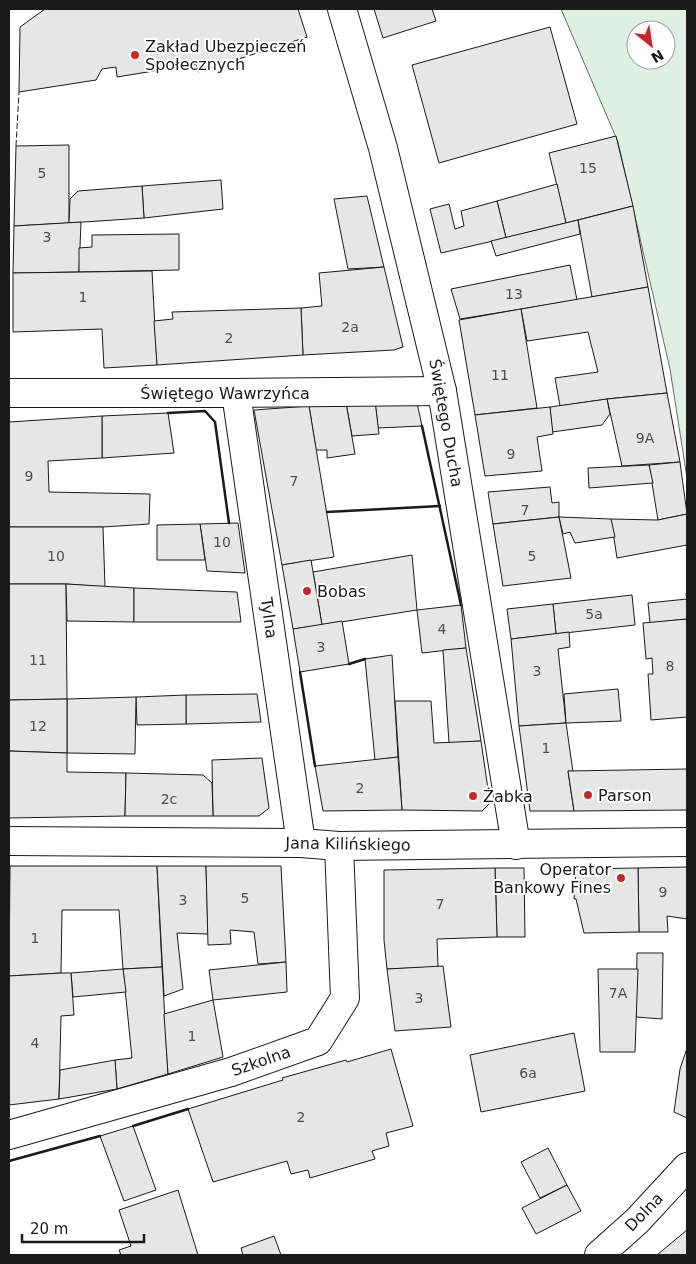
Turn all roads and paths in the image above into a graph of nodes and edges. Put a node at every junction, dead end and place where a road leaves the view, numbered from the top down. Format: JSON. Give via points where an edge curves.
{"nodes":[{"id":1,"x":342,"y":9,"type":"edge"},
{"id":2,"x":442,"y":391,"type":"junction"},
{"id":3,"x":9,"y":393,"type":"edge"},
{"id":4,"x":236,"y":393,"type":"junction"},
{"id":5,"x":9,"y":841,"type":"edge"},
{"id":6,"x":687,"y":842,"type":"edge"},
{"id":7,"x":301,"y":843,"type":"junction"},
{"id":8,"x":516,"y":845,"type":"junction"},
{"id":9,"x":339,"y":846,"type":"junction"},
{"id":10,"x":9,"y":1135,"type":"edge"},
{"id":11,"x":687,"y":1167,"type":"edge"},
{"id":12,"x":599,"y":1255,"type":"edge"}],
"edges":[{"from":1,"to":2,"type":"street","name":"Świętego Ducha","via":[[383,148]]},
{"from":2,"to":4,"type":"street","name":"Świętego Wawrzyńca"},
{"from":2,"to":8,"type":"street","name":"Świętego Ducha"},
{"from":3,"to":4,"type":"street","name":"Świętego Wawrzyńca"},
{"from":4,"to":7,"type":"street","name":"Tylna"},
{"from":5,"to":7,"type":"street","name":"Jana Kilińskiego"},
{"from":6,"to":8,"type":"street","name":"Jana Kilińskiego"},
{"from":7,"to":9,"type":"street","name":"Jana Kilińskiego"},
{"from":8,"to":9,"type":"street","name":"Jana Kilińskiego"},
{"from":9,"to":10,"type":"street","name":"Szkolna","via":[[345,998],[318,1040],[231,1072]]},
{"from":11,"to":12,"type":"street","name":"Dolna","via":[[637,1221]]}]}
